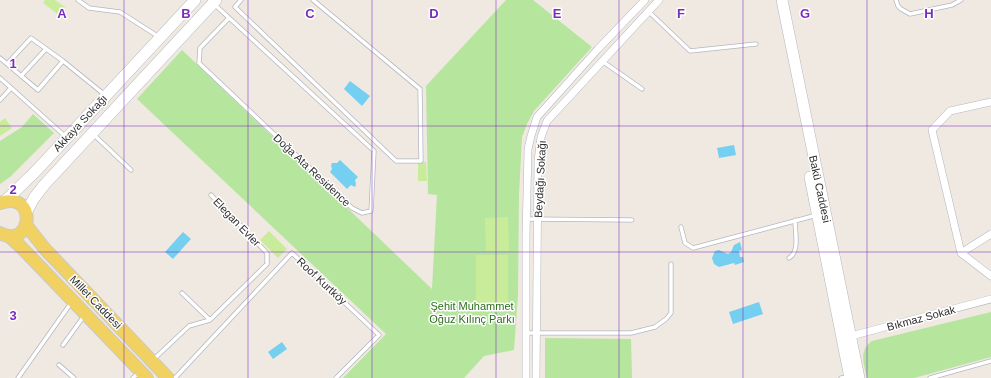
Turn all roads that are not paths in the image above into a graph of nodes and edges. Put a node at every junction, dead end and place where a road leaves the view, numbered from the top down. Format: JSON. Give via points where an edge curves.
{"nodes":[{"id":1,"x":78,"y":0,"type":"edge"},
{"id":2,"x":195,"y":0,"type":"edge"},
{"id":3,"x":241,"y":0,"type":"edge"},
{"id":4,"x":313,"y":0,"type":"edge"},
{"id":5,"x":645,"y":0,"type":"edge"},
{"id":6,"x":659,"y":0,"type":"edge"},
{"id":7,"x":774,"y":0,"type":"edge"},
{"id":8,"x":782,"y":0,"type":"edge"},
{"id":9,"x":896,"y":0,"type":"edge"},
{"id":10,"x":960,"y":0,"type":"edge"},
{"id":11,"x":214,"y":1,"type":"edge"},
{"id":12,"x":648,"y":11,"type":"junction"},
{"id":13,"x":229,"y":18,"type":"junction"},
{"id":14,"x":157,"y":40,"type":"junction"},
{"id":15,"x":756,"y":44,"type":"dead end"},
{"id":16,"x":46,"y":49,"type":"junction"},
{"id":17,"x":166,"y":52,"type":"junction"},
{"id":18,"x":0,"y":58,"type":"edge"},
{"id":19,"x":63,"y":61,"type":"junction"},
{"id":20,"x":602,"y":61,"type":"junction"},
{"id":21,"x":7,"y":64,"type":"junction"},
{"id":22,"x":21,"y":76,"type":"junction"},
{"id":23,"x":0,"y":78,"type":"edge"},
{"id":24,"x":10,"y":88,"type":"junction"},
{"id":25,"x":642,"y":89,"type":"dead end"},
{"id":26,"x":105,"y":96,"type":"junction"},
{"id":27,"x":0,"y":100,"type":"edge"},
{"id":28,"x":991,"y":102,"type":"edge"},
{"id":29,"x":92,"y":133,"type":"junction"},
{"id":30,"x":67,"y":138,"type":"junction"},
{"id":31,"x":131,"y":170,"type":"dead end"},
{"id":32,"x":212,"y":195,"type":"dead end"},
{"id":33,"x":2,"y":202,"type":"edge"},
{"id":34,"x":26,"y":213,"type":"junction"},
{"id":35,"x":818,"y":215,"type":"junction"},
{"id":36,"x":526,"y":219,"type":"junction"},
{"id":37,"x":538,"y":219,"type":"junction"},
{"id":38,"x":632,"y":220,"type":"dead end"},
{"id":39,"x":795,"y":220,"type":"junction"},
{"id":40,"x":26,"y":225,"type":"junction"},
{"id":41,"x":681,"y":227,"type":"dead end"},
{"id":42,"x":4,"y":234,"type":"edge"},
{"id":43,"x":991,"y":234,"type":"edge"},
{"id":44,"x":961,"y":253,"type":"junction"},
{"id":45,"x":789,"y":258,"type":"dead end"},
{"id":46,"x":672,"y":264,"type":"dead end"},
{"id":47,"x":991,"y":276,"type":"edge"},
{"id":48,"x":182,"y":293,"type":"dead end"},
{"id":49,"x":991,"y":299,"type":"edge"},
{"id":50,"x":73,"y":300,"type":"junction"},
{"id":51,"x":86,"y":313,"type":"junction"},
{"id":52,"x":210,"y":320,"type":"junction"},
{"id":53,"x":536,"y":332,"type":"junction"},
{"id":54,"x":526,"y":333,"type":"junction"},
{"id":55,"x":851,"y":336,"type":"junction"},
{"id":56,"x":63,"y":345,"type":"dead end"},
{"id":57,"x":152,"y":361,"type":"junction"},
{"id":58,"x":991,"y":361,"type":"edge"},
{"id":59,"x":59,"y":365,"type":"dead end"},
{"id":60,"x":140,"y":376,"type":"edge"},
{"id":61,"x":18,"y":378,"type":"edge"},
{"id":62,"x":74,"y":378,"type":"edge"},
{"id":63,"x":168,"y":378,"type":"edge"},
{"id":64,"x":175,"y":378,"type":"edge"},
{"id":65,"x":336,"y":378,"type":"edge"},
{"id":66,"x":526,"y":378,"type":"edge"},
{"id":67,"x":536,"y":378,"type":"edge"},
{"id":68,"x":850,"y":378,"type":"edge"},
{"id":69,"x":930,"y":378,"type":"edge"}],
"edges":[{"from":1,"to":14,"type":"lane","via":[[89,8],[120,12]]},
{"from":2,"to":14,"type":"main road","name":"Akkaya Sokağı"},
{"from":3,"to":4,"type":"lane","via":[[235,7],[396,161],[421,161],[420,89]]},
{"from":5,"to":36,"type":"street","name":"Beydağı Sokağı","via":[[537,117],[528,148]]},
{"from":6,"to":12,"type":"street","name":"Beydağı Sokağı"},
{"from":7,"to":35,"type":"main road","name":"Bakü Caddesi"},
{"from":8,"to":55,"type":"main road","name":"Bakü Caddesi"},
{"from":9,"to":10,"type":"lane","via":[[901,9],[910,14],[952,5]]},
{"from":11,"to":13,"type":"lane","name":"Doğa Ata Residence"},
{"from":11,"to":17,"type":"main road","name":"Akkaya Sokağı"},
{"from":12,"to":15,"type":"lane","via":[[690,51]]},
{"from":12,"to":20,"type":"street","name":"Beydağı Sokağı"},
{"from":13,"to":13,"type":"lane","name":"Doğa Ata Residence","via":[[374,151],[371,211],[362,212],[352,208],[199,63],[200,48]]},
{"from":14,"to":17,"type":"main road"},
{"from":14,"to":26,"type":"main road","name":"Akkaya Sokağı"},
{"from":16,"to":19,"type":"lane"},
{"from":16,"to":21,"type":"lane","via":[[31,38]]},
{"from":16,"to":22,"type":"lane"},
{"from":17,"to":29,"type":"main road","name":"Akkaya Sokağı"},
{"from":18,"to":21,"type":"lane"},
{"from":19,"to":22,"type":"lane","via":[[38,90]]},
{"from":19,"to":26,"type":"lane"},
{"from":20,"to":25,"type":"lane"},
{"from":20,"to":37,"type":"street","name":"Beydağı Sokağı","via":[[547,121],[541,137],[538,161]]},
{"from":21,"to":22,"type":"lane"},
{"from":23,"to":24,"type":"lane"},
{"from":24,"to":27,"type":"lane"},
{"from":24,"to":30,"type":"lane"},
{"from":26,"to":30,"type":"main road","name":"Akkaya Sokağı"},
{"from":28,"to":44,"type":"street","via":[[950,111],[932,130]]},
{"from":29,"to":31,"type":"lane"},
{"from":29,"to":34,"type":"main road","name":"Akkaya Sokağı","via":[[45,184]]},
{"from":30,"to":33,"type":"main road","name":"Akkaya Sokağı"},
{"from":32,"to":52,"type":"lane","name":"Elegan Evler","via":[[267,253],[267,264]]},
{"from":33,"to":34,"type":"main road","via":[[16,202]]},
{"from":34,"to":40,"type":"main road"},
{"from":35,"to":39,"type":"lane"},
{"from":35,"to":68,"type":"main road","name":"Bakü Caddesi"},
{"from":36,"to":37,"type":"lane"},
{"from":36,"to":54,"type":"street","name":"Beydağı Sokağı"},
{"from":37,"to":38,"type":"lane"},
{"from":37,"to":53,"type":"street","name":"Beydağı Sokağı"},
{"from":39,"to":41,"type":"lane","via":[[693,248],[685,244]]},
{"from":39,"to":45,"type":"lane","via":[[796,250]]},
{"from":40,"to":42,"type":"main road","via":[[19,234]]},
{"from":40,"to":57,"type":"main road","name":"Millet Caddesi","via":[[45,249]]},
{"from":42,"to":50,"type":"main road","name":"Millet Caddesi","via":[[21,247]]},
{"from":43,"to":44,"type":"street"},
{"from":44,"to":47,"type":"street"},
{"from":46,"to":53,"type":"lane","via":[[671,314],[655,327],[631,333]]},
{"from":48,"to":52,"type":"lane"},
{"from":49,"to":55,"type":"street","name":"Bıkmaz Sokak"},
{"from":50,"to":51,"type":"main road","name":"Millet Caddesi"},
{"from":50,"to":61,"type":"lane"},
{"from":51,"to":56,"type":"lane"},
{"from":51,"to":60,"type":"main road","name":"Millet Caddesi"},
{"from":52,"to":57,"type":"lane","name":"Elegan Evler","via":[[189,326]]},
{"from":53,"to":54,"type":"lane"},
{"from":53,"to":67,"type":"street","name":"Beydağı Sokağı"},
{"from":54,"to":66,"type":"street","name":"Beydağı Sokağı"},
{"from":55,"to":68,"type":"main road","name":"Bakü Caddesi"},
{"from":57,"to":63,"type":"main road","name":"Millet Caddesi"},
{"from":58,"to":69,"type":"lane"},
{"from":59,"to":62,"type":"lane"},
{"from":64,"to":65,"type":"lane","name":"Roof Kurtköy","via":[[292,253],[380,335]]}]}
